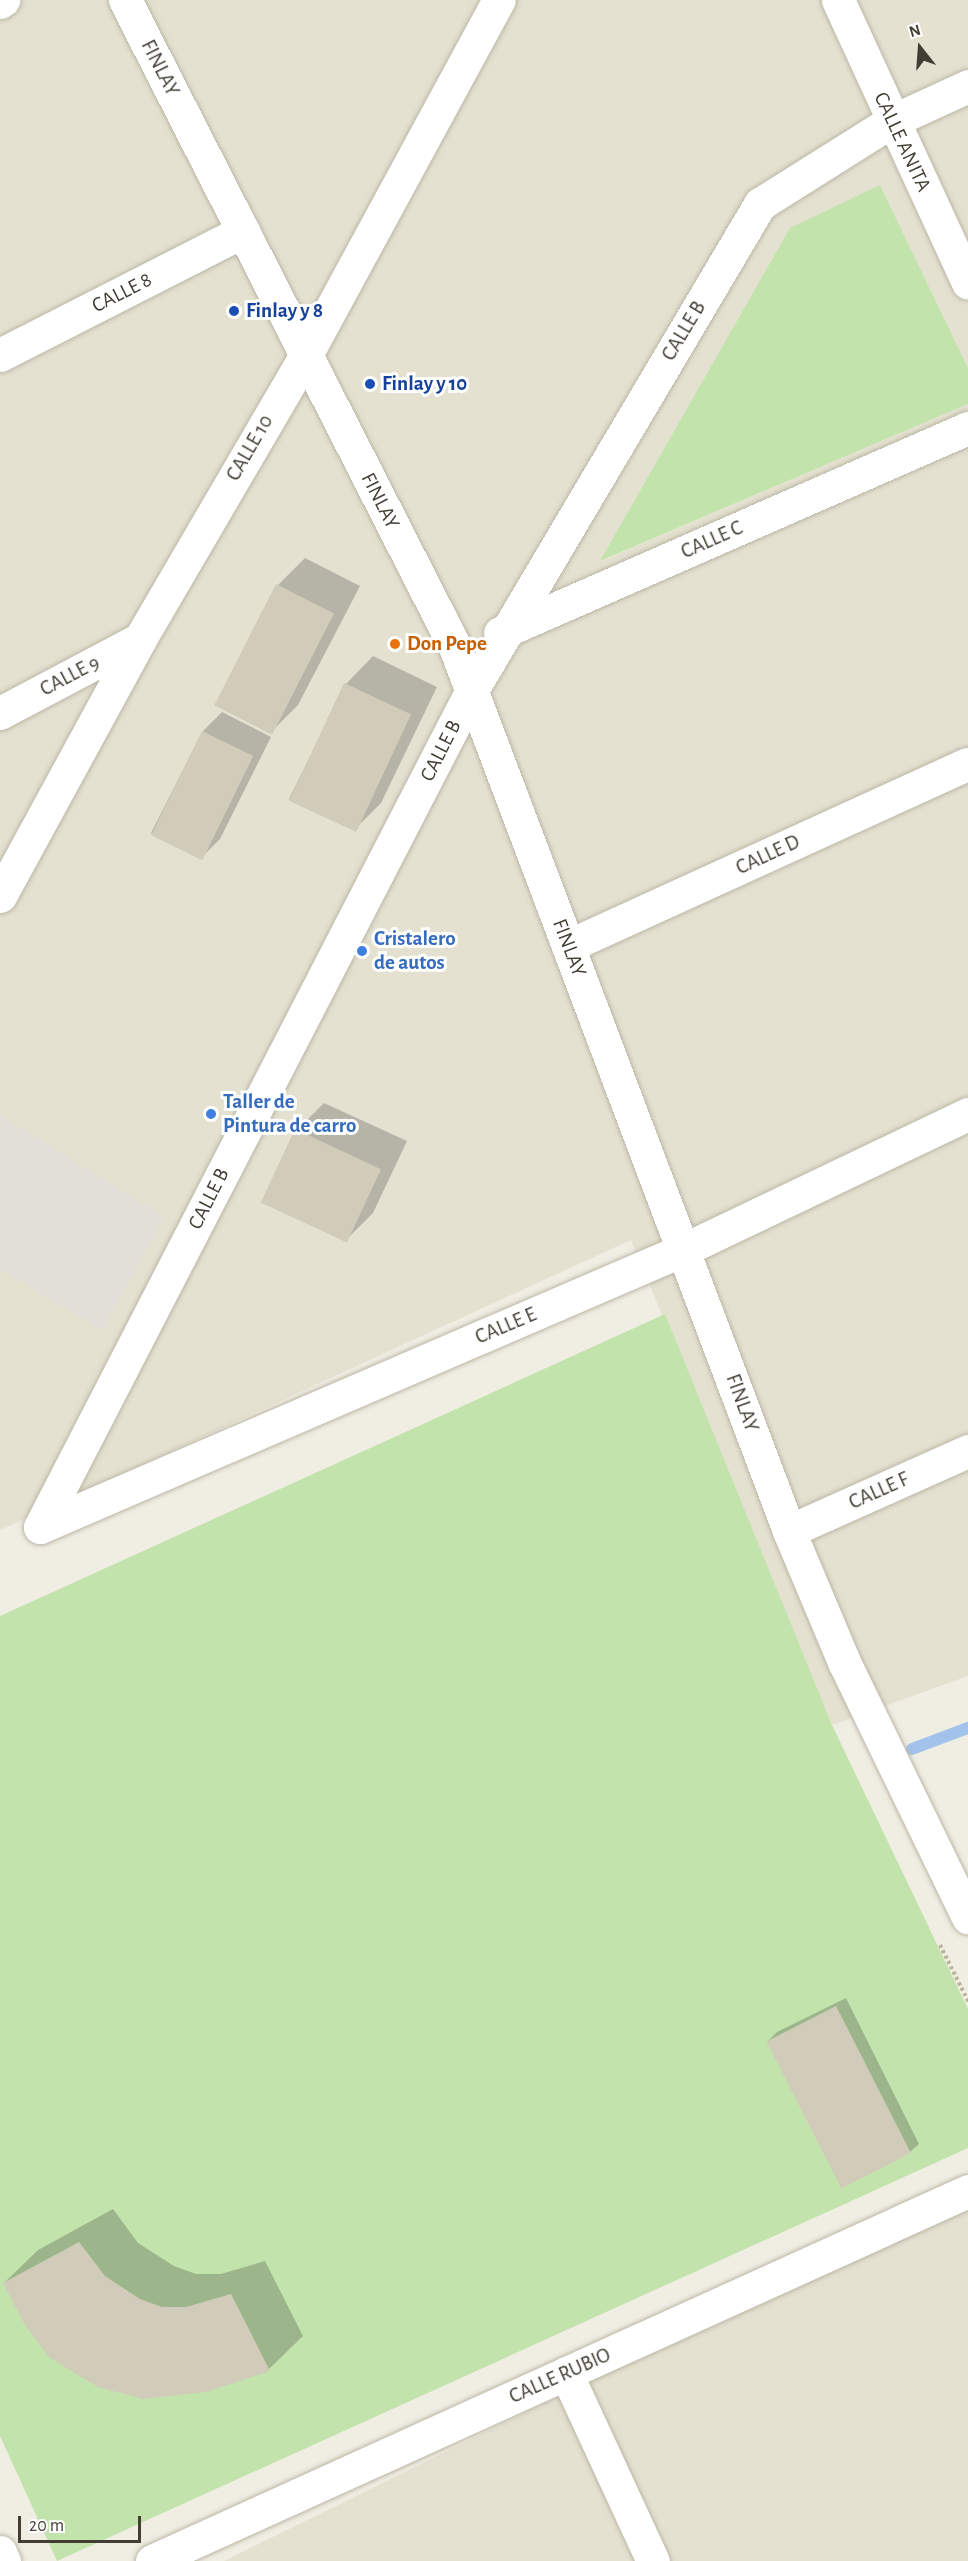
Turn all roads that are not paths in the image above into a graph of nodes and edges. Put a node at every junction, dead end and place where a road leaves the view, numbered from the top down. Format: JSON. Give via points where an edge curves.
{"nodes":[{"id":1,"x":125,"y":0,"type":"edge"},
{"id":2,"x":499,"y":0,"type":"edge"},
{"id":3,"x":837,"y":0,"type":"edge"},
{"id":4,"x":968,"y":86,"type":"edge"},
{"id":5,"x":892,"y":121,"type":"junction"},
{"id":6,"x":243,"y":231,"type":"junction"},
{"id":7,"x":968,"y":283,"type":"edge"},
{"id":8,"x":0,"y":355,"type":"edge"},
{"id":9,"x":306,"y":355,"type":"junction"},
{"id":10,"x":968,"y":428,"type":"edge"},
{"id":11,"x":506,"y":631,"type":"junction"},
{"id":12,"x":140,"y":639,"type":"junction"},
{"id":13,"x":455,"y":647,"type":"junction"},
{"id":14,"x":472,"y":690,"type":"junction"},
{"id":15,"x":0,"y":713,"type":"edge"},
{"id":16,"x":968,"y":764,"type":"edge"},
{"id":17,"x":0,"y":896,"type":"edge"},
{"id":18,"x":568,"y":946,"type":"junction"},
{"id":19,"x":968,"y":1114,"type":"edge"},
{"id":20,"x":685,"y":1249,"type":"junction"},
{"id":21,"x":968,"y":1450,"type":"edge"},
{"id":22,"x":40,"y":1527,"type":"joint"},
{"id":23,"x":789,"y":1531,"type":"junction"},
{"id":24,"x":968,"y":1917,"type":"edge"},
{"id":25,"x":968,"y":2191,"type":"edge"},
{"id":26,"x":566,"y":2373,"type":"junction"},
{"id":27,"x":0,"y":2552,"type":"edge"},
{"id":28,"x":4,"y":2561,"type":"edge"},
{"id":29,"x":152,"y":2561,"type":"edge"},
{"id":30,"x":653,"y":2561,"type":"edge"}],
"edges":[{"from":1,"to":6,"type":"street","name":"FINLAY"},
{"from":2,"to":9,"type":"street","name":"CALLE 10"},
{"from":3,"to":5,"type":"street","name":"CALLE ANITA"},
{"from":4,"to":5,"type":"street","name":"CALLE B"},
{"from":5,"to":7,"type":"street","name":"CALLE ANITA"},
{"from":5,"to":11,"type":"street","name":"CALLE B","via":[[760,204]]},
{"from":6,"to":8,"type":"street","name":"CALLE 8"},
{"from":6,"to":9,"type":"street","name":"FINLAY"},
{"from":9,"to":12,"type":"street","name":"CALLE 10"},
{"from":9,"to":13,"type":"street","name":"FINLAY"},
{"from":10,"to":11,"type":"street","name":"CALLE C"},
{"from":11,"to":13,"type":"street","name":"CALLE C"},
{"from":11,"to":14,"type":"street","name":"CALLE B"},
{"from":12,"to":15,"type":"street","name":"CALLE 9"},
{"from":12,"to":17,"type":"street","name":"CALLE 10"},
{"from":13,"to":14,"type":"street","name":"FINLAY"},
{"from":14,"to":18,"type":"street","name":"FINLAY"},
{"from":14,"to":22,"type":"street","name":"CALLE B"},
{"from":16,"to":18,"type":"street","name":"CALLE D"},
{"from":18,"to":20,"type":"street","name":"FINLAY"},
{"from":19,"to":20,"type":"street","name":"CALLE E"},
{"from":20,"to":22,"type":"street","name":"CALLE E"},
{"from":20,"to":23,"type":"street","name":"FINLAY"},
{"from":21,"to":23,"type":"street","name":"CALLE F"},
{"from":23,"to":24,"type":"street","name":"FINLAY","via":[[844,1662]]},
{"from":25,"to":26,"type":"street","name":"CALLE RUBIO"},
{"from":26,"to":29,"type":"street","name":"CALLE RUBIO"},
{"from":26,"to":30,"type":"street"},
{"from":27,"to":28,"type":"street"}]}
